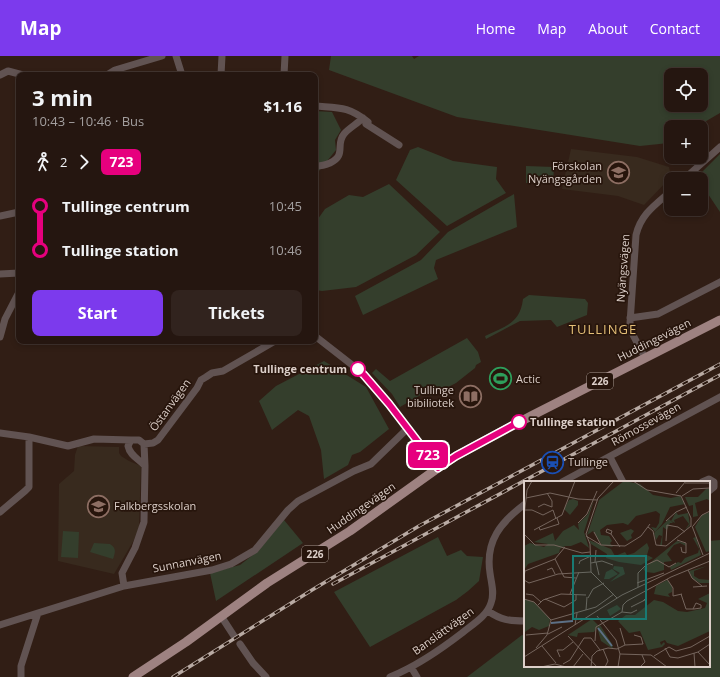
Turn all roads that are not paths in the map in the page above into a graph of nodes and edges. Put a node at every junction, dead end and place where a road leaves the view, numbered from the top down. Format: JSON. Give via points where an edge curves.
{"nodes":[{"id":1,"x":162,"y":56,"type":"edge"},
{"id":2,"x":176,"y":56,"type":"edge"},
{"id":3,"x":222,"y":56,"type":"edge"},
{"id":4,"x":285,"y":56,"type":"edge"},
{"id":5,"x":112,"y":72,"type":"edge"},
{"id":6,"x":181,"y":72,"type":"edge"},
{"id":7,"x":221,"y":72,"type":"edge"},
{"id":8,"x":284,"y":72,"type":"edge"},
{"id":9,"x":16,"y":74,"type":"edge"},
{"id":10,"x":0,"y":75,"type":"edge"},
{"id":11,"x":318,"y":106,"type":"edge"},
{"id":12,"x":363,"y":118,"type":"junction"},
{"id":13,"x":399,"y":145,"type":"dead end"},
{"id":14,"x":720,"y":147,"type":"edge"},
{"id":15,"x":318,"y":166,"type":"dead end"},
{"id":16,"x":692,"y":172,"type":"edge"},
{"id":17,"x":664,"y":197,"type":"edge"},
{"id":18,"x":16,"y":213,"type":"edge"},
{"id":19,"x":0,"y":216,"type":"edge"},
{"id":20,"x":16,"y":272,"type":"edge"},
{"id":21,"x":0,"y":274,"type":"edge"},
{"id":22,"x":720,"y":282,"type":"edge"},
{"id":23,"x":16,"y":298,"type":"edge"},
{"id":24,"x":630,"y":318,"type":"junction"},
{"id":25,"x":720,"y":320,"type":"edge"},
{"id":26,"x":0,"y":337,"type":"edge"},
{"id":27,"x":318,"y":338,"type":"edge"},
{"id":28,"x":271,"y":344,"type":"edge"},
{"id":29,"x":645,"y":358,"type":"junction"},
{"id":30,"x":720,"y":397,"type":"edge"},
{"id":31,"x":407,"y":429,"type":"junction"},
{"id":32,"x":0,"y":433,"type":"edge"},
{"id":33,"x":30,"y":437,"type":"junction"},
{"id":34,"x":131,"y":440,"type":"junction"},
{"id":35,"x":144,"y":444,"type":"junction"},
{"id":36,"x":610,"y":457,"type":"junction"},
{"id":37,"x":145,"y":466,"type":"junction"},
{"id":38,"x":438,"y":468,"type":"junction"},
{"id":39,"x":564,"y":481,"type":"edge"},
{"id":40,"x":622,"y":481,"type":"edge"},
{"id":41,"x":704,"y":481,"type":"edge"},
{"id":42,"x":710,"y":490,"type":"edge"},
{"id":43,"x":524,"y":505,"type":"edge"},
{"id":44,"x":0,"y":512,"type":"edge"},
{"id":45,"x":124,"y":586,"type":"junction"},
{"id":46,"x":488,"y":612,"type":"junction"},
{"id":47,"x":38,"y":613,"type":"junction"},
{"id":48,"x":221,"y":616,"type":"junction"},
{"id":49,"x":524,"y":621,"type":"edge"},
{"id":50,"x":0,"y":625,"type":"edge"},
{"id":51,"x":234,"y":636,"type":"dead end"},
{"id":52,"x":240,"y":644,"type":"dead end"},
{"id":53,"x":411,"y":668,"type":"junction"},
{"id":54,"x":21,"y":677,"type":"edge"},
{"id":55,"x":133,"y":677,"type":"edge"},
{"id":56,"x":266,"y":677,"type":"edge"},
{"id":57,"x":390,"y":677,"type":"edge"},
{"id":58,"x":417,"y":677,"type":"edge"}],
"edges":[{"from":1,"to":5,"type":"street"},
{"from":2,"to":6,"type":"street"},
{"from":3,"to":7,"type":"street"},
{"from":4,"to":8,"type":"street"},
{"from":9,"to":10,"type":"street","via":[[8,72]]},
{"from":11,"to":12,"type":"street","via":[[347,109]]},
{"from":12,"to":13,"type":"street","via":[[368,122],[366,124]]},
{"from":12,"to":15,"type":"street","via":[[340,140],[337,159]]},
{"from":14,"to":16,"type":"street"},
{"from":17,"to":24,"type":"street","name":"Nyängsvägen","via":[[638,224]]},
{"from":18,"to":19,"type":"street"},
{"from":20,"to":21,"type":"street"},
{"from":22,"to":24,"type":"street","via":[[658,314]]},
{"from":23,"to":26,"type":"street"},
{"from":24,"to":29,"type":"street","name":"Nyängsvägen","via":[[632,333]]},
{"from":25,"to":29,"type":"main road","name":"Huddingevägen","number":"226"},
{"from":27,"to":31,"type":"street","via":[[364,375]]},
{"from":28,"to":35,"type":"street","name":"Östanvägen","via":[[201,380],[158,440]]},
{"from":29,"to":38,"type":"main road","name":"Huddingevägen","number":"226","via":[[531,416]]},
{"from":30,"to":36,"type":"street","name":"Römossevägen"},
{"from":31,"to":38,"type":"street"},
{"from":31,"to":45,"type":"street","name":"Sunnanvägen","via":[[371,464],[298,501],[255,550],[246,556],[212,570]]},
{"from":32,"to":33,"type":"street","name":"Östanvägen"},
{"from":33,"to":34,"type":"street","name":"Östanvägen","via":[[68,446],[94,439]]},
{"from":33,"to":44,"type":"street","via":[[29,487]]},
{"from":34,"to":35,"type":"street","name":"Östanvägen","via":[[139,440]]},
{"from":34,"to":37,"type":"street","via":[[129,451]]},
{"from":35,"to":37,"type":"street","name":"Östanvägen"},
{"from":36,"to":39,"type":"street","name":"Römossevägen"},
{"from":36,"to":40,"type":"street"},
{"from":37,"to":45,"type":"street","name":"Östanvägen","via":[[144,522],[135,548],[122,573]]},
{"from":38,"to":48,"type":"main road","name":"Huddingevägen","number":"226","via":[[350,531],[267,583]]},
{"from":41,"to":42,"type":"street","via":[[709,479],[714,482],[714,487]]},
{"from":43,"to":46,"type":"street","via":[[509,516],[495,535],[490,547],[489,569],[493,592]]},
{"from":45,"to":47,"type":"street","name":"Sunnanvägen"},
{"from":46,"to":49,"type":"street","via":[[504,620]]},
{"from":46,"to":53,"type":"street","name":"Banslättvägen","via":[[439,651]]},
{"from":47,"to":50,"type":"street","name":"Sunnanvägen"},
{"from":47,"to":54,"type":"street","via":[[21,666]]},
{"from":48,"to":51,"type":"street"},
{"from":48,"to":55,"type":"main road","name":"Huddingevägen","number":"226"},
{"from":52,"to":56,"type":"street"},
{"from":53,"to":57,"type":"street","name":"Banslättvägen"},
{"from":53,"to":58,"type":"street","name":"Banslättvägen"}]}
